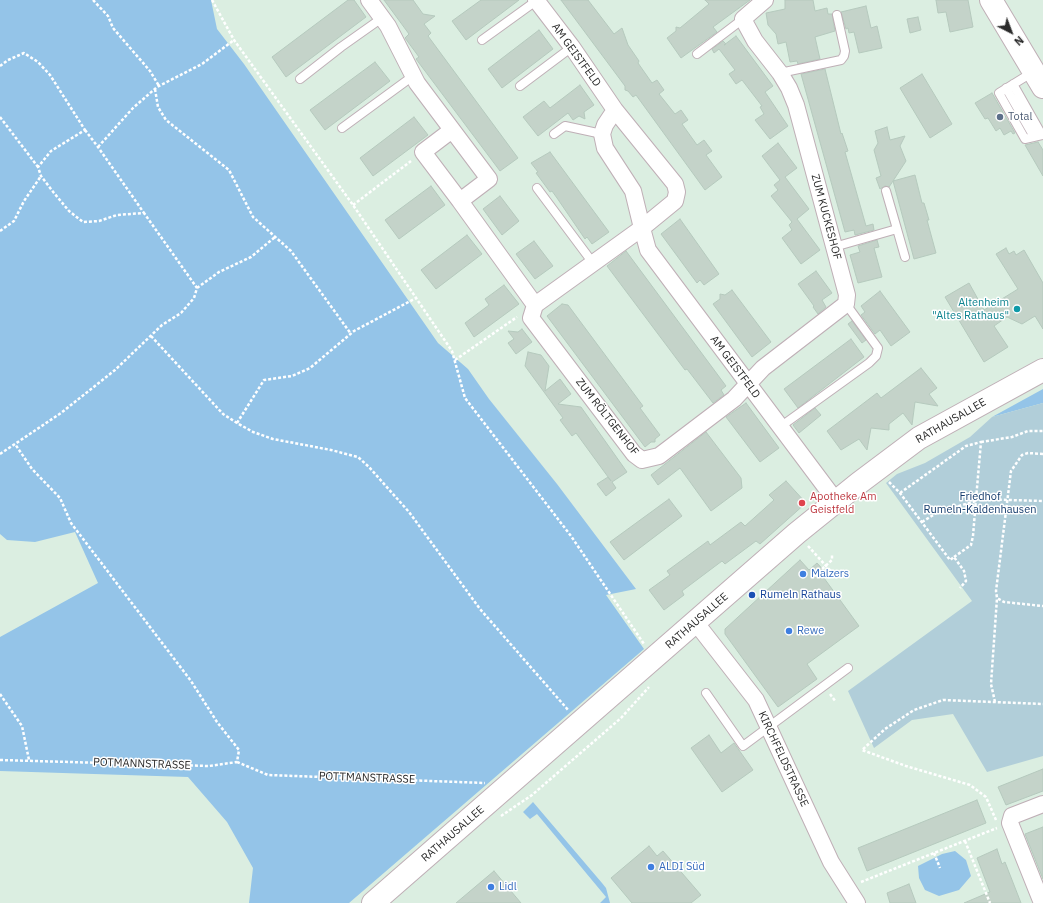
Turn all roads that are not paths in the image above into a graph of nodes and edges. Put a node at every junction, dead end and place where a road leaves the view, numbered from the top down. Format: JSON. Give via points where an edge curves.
{"nodes":[{"id":1,"x":369,"y":0,"type":"edge"},
{"id":2,"x":536,"y":0,"type":"edge"},
{"id":3,"x":764,"y":0,"type":"edge"},
{"id":4,"x":991,"y":0,"type":"edge"},
{"id":5,"x":837,"y":15,"type":"dead end"},
{"id":6,"x":382,"y":18,"type":"junction"},
{"id":7,"x":743,"y":20,"type":"junction"},
{"id":8,"x":482,"y":40,"type":"dead end"},
{"id":9,"x":572,"y":47,"type":"junction"},
{"id":10,"x":698,"y":54,"type":"dead end"},
{"id":11,"x":780,"y":73,"type":"junction"},
{"id":12,"x":413,"y":76,"type":"junction"},
{"id":13,"x":300,"y":79,"type":"dead end"},
{"id":14,"x":1038,"y":79,"type":"edge"},
{"id":15,"x":520,"y":86,"type":"dead end"},
{"id":16,"x":615,"y":110,"type":"junction"},
{"id":17,"x":342,"y":128,"type":"dead end"},
{"id":18,"x":452,"y":130,"type":"junction"},
{"id":19,"x":554,"y":134,"type":"dead end"},
{"id":20,"x":602,"y":134,"type":"junction"},
{"id":21,"x":1040,"y":136,"type":"edge"},
{"id":22,"x":537,"y":188,"type":"dead end"},
{"id":23,"x":886,"y":191,"type":"dead end"},
{"id":24,"x":460,"y":201,"type":"junction"},
{"id":25,"x":642,"y":228,"type":"junction"},
{"id":26,"x":897,"y":229,"type":"junction"},
{"id":27,"x":834,"y":247,"type":"junction"},
{"id":28,"x":905,"y":257,"type":"dead end"},
{"id":29,"x":593,"y":263,"type":"junction"},
{"id":30,"x":846,"y":304,"type":"junction"},
{"id":31,"x":535,"y":305,"type":"junction"},
{"id":32,"x":1043,"y":370,"type":"edge"},
{"id":33,"x":748,"y":384,"type":"junction"},
{"id":34,"x":780,"y":427,"type":"junction"},
{"id":35,"x":836,"y":501,"type":"junction"},
{"id":36,"x":696,"y":622,"type":"junction"},
{"id":37,"x":848,"y":668,"type":"dead end"},
{"id":38,"x":706,"y":693,"type":"dead end"},
{"id":39,"x":770,"y":726,"type":"junction"},
{"id":40,"x":1043,"y":804,"type":"edge"},
{"id":41,"x":853,"y":897,"type":"edge"},
{"id":42,"x":374,"y":903,"type":"edge"},
{"id":43,"x":1042,"y":903,"type":"edge"}],
"edges":[{"from":1,"to":6,"type":"street"},
{"from":2,"to":8,"type":"lane"},
{"from":2,"to":9,"type":"street","name":"AM GEISTFELD"},
{"from":3,"to":7,"type":"street","via":[[763,4]]},
{"from":4,"to":14,"type":"main road"},
{"from":5,"to":11,"type":"lane","via":[[845,50],[841,60]]},
{"from":6,"to":12,"type":"street"},
{"from":6,"to":13,"type":"lane"},
{"from":7,"to":10,"type":"lane"},
{"from":7,"to":11,"type":"street","name":"ZUM KUCKESHOF","via":[[755,41]]},
{"from":9,"to":15,"type":"lane"},
{"from":9,"to":16,"type":"street","name":"AM GEISTFELD"},
{"from":11,"to":27,"type":"street","name":"ZUM KUCKESHOF","via":[[796,105]]},
{"from":12,"to":17,"type":"lane"},
{"from":12,"to":18,"type":"street"},
{"from":14,"to":21,"type":"lane","via":[[1010,86]]},
{"from":16,"to":20,"type":"street"},
{"from":16,"to":25,"type":"street","name":"AM GEISTFELD","via":[[675,184],[677,192],[675,201]]},
{"from":18,"to":24,"type":"street","via":[[423,152]]},
{"from":18,"to":24,"type":"street","via":[[489,179]]},
{"from":19,"to":20,"type":"lane","via":[[565,126]]},
{"from":20,"to":25,"type":"street","name":"AM GEISTFELD","via":[[605,148],[633,191]]},
{"from":22,"to":29,"type":"lane"},
{"from":23,"to":26,"type":"lane"},
{"from":24,"to":31,"type":"street"},
{"from":25,"to":29,"type":"street"},
{"from":25,"to":33,"type":"street","name":"AM GEISTFELD","via":[[648,250]]},
{"from":26,"to":27,"type":"lane"},
{"from":26,"to":28,"type":"lane"},
{"from":27,"to":30,"type":"street","name":"ZUM KUCKESHOF","via":[[847,295]]},
{"from":29,"to":31,"type":"street"},
{"from":30,"to":33,"type":"street","via":[[763,368]]},
{"from":30,"to":34,"type":"lane","via":[[878,348],[876,356]]},
{"from":31,"to":33,"type":"street","name":"ZUM RÖLTGENHOF","via":[[531,318],[634,454],[642,460],[659,456],[734,399]]},
{"from":32,"to":35,"type":"main road","name":"RATHAUSALLEE","via":[[919,438]]},
{"from":33,"to":34,"type":"street","name":"AM GEISTFELD"},
{"from":34,"to":35,"type":"street","name":"AM GEISTFELD"},
{"from":35,"to":36,"type":"main road","name":"RATHAUSALLEE"},
{"from":36,"to":39,"type":"street","name":"KIRCHFELDSTRASSE","via":[[756,700]]},
{"from":36,"to":42,"type":"main road","name":"RATHAUSALLEE"},
{"from":37,"to":39,"type":"lane"},
{"from":38,"to":39,"type":"lane","via":[[743,746]]},
{"from":39,"to":41,"type":"street","name":"KIRCHFELDSTRASSE","via":[[831,862]]},
{"from":40,"to":43,"type":"street","via":[[1012,816],[1004,825]]}]}
